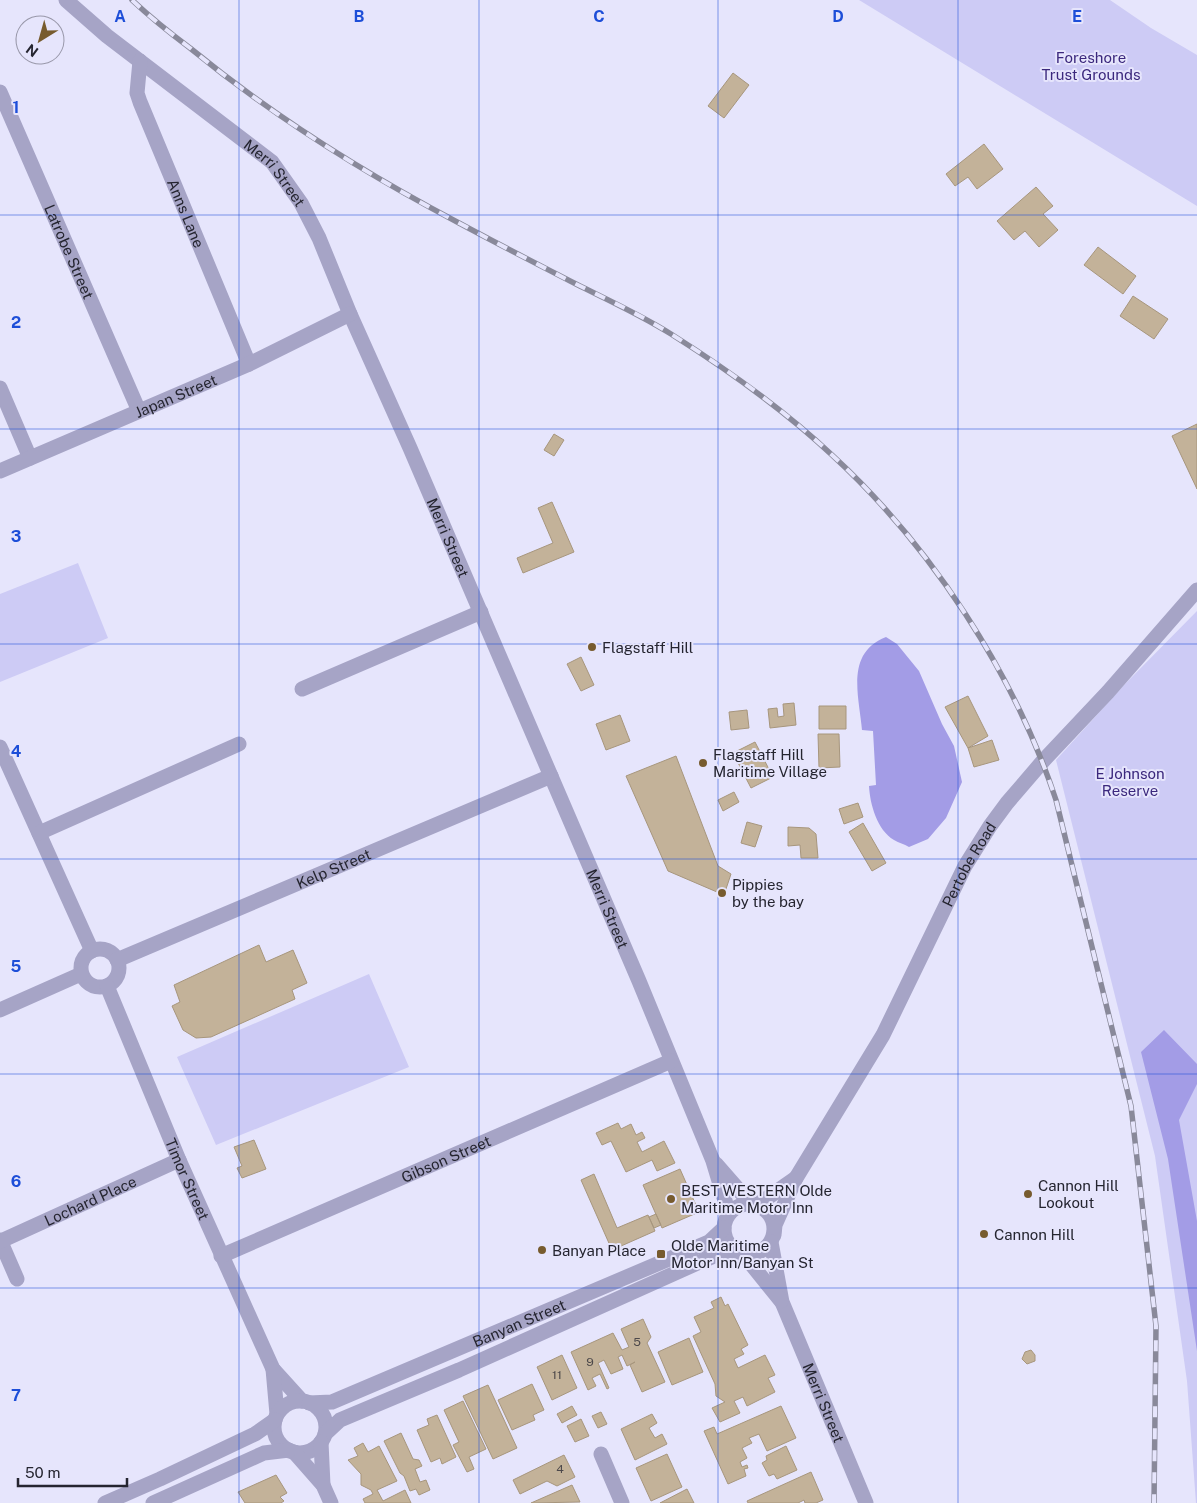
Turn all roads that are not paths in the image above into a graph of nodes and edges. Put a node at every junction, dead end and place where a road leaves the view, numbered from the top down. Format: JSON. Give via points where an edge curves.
{"nodes":[{"id":1,"x":66,"y":0,"type":"edge"},
{"id":2,"x":140,"y":61,"type":"junction"},
{"id":3,"x":0,"y":92,"type":"edge"},
{"id":4,"x":350,"y":314,"type":"junction"},
{"id":5,"x":249,"y":364,"type":"junction"},
{"id":6,"x":0,"y":388,"type":"edge"},
{"id":7,"x":139,"y":411,"type":"junction"},
{"id":8,"x":30,"y":458,"type":"junction"},
{"id":9,"x":0,"y":471,"type":"edge"},
{"id":10,"x":1197,"y":590,"type":"edge"},
{"id":11,"x":480,"y":612,"type":"junction"},
{"id":12,"x":302,"y":689,"type":"dead end"},
{"id":13,"x":239,"y":744,"type":"dead end"},
{"id":14,"x":0,"y":747,"type":"edge"},
{"id":15,"x":551,"y":776,"type":"junction"},
{"id":16,"x":39,"y":833,"type":"junction"},
{"id":17,"x":92,"y":951,"type":"junction"},
{"id":18,"x":116,"y":960,"type":"junction"},
{"id":19,"x":82,"y":974,"type":"junction"},
{"id":20,"x":107,"y":986,"type":"junction"},
{"id":21,"x":0,"y":1010,"type":"edge"},
{"id":22,"x":671,"y":1061,"type":"junction"},
{"id":23,"x":179,"y":1160,"type":"junction"},
{"id":24,"x":713,"y":1161,"type":"junction"},
{"id":25,"x":796,"y":1178,"type":"junction"},
{"id":26,"x":754,"y":1204,"type":"junction"},
{"id":27,"x":726,"y":1221,"type":"junction"},
{"id":28,"x":773,"y":1238,"type":"junction"},
{"id":29,"x":0,"y":1240,"type":"edge"},
{"id":30,"x":740,"y":1253,"type":"junction"},
{"id":31,"x":221,"y":1256,"type":"junction"},
{"id":32,"x":17,"y":1279,"type":"dead end"},
{"id":33,"x":782,"y":1302,"type":"junction"},
{"id":34,"x":452,"y":1352,"type":"junction"},
{"id":35,"x":273,"y":1369,"type":"junction"},
{"id":36,"x":459,"y":1370,"type":"junction"},
{"id":37,"x":306,"y":1402,"type":"junction"},
{"id":38,"x":276,"y":1417,"type":"junction"},
{"id":39,"x":322,"y":1438,"type":"junction"},
{"id":40,"x":292,"y":1451,"type":"junction"},
{"id":41,"x":601,"y":1454,"type":"dead end"},
{"id":42,"x":323,"y":1485,"type":"junction"},
{"id":43,"x":104,"y":1503,"type":"edge"},
{"id":44,"x":153,"y":1503,"type":"edge"},
{"id":45,"x":331,"y":1503,"type":"edge"},
{"id":46,"x":622,"y":1503,"type":"edge"},
{"id":47,"x":866,"y":1503,"type":"edge"}],
"edges":[{"from":1,"to":2,"type":"street","name":"Merri Street"},
{"from":2,"to":4,"type":"street","name":"Merri Street","via":[[272,162],[305,210]]},
{"from":2,"to":5,"type":"street","name":"Anns Lane","via":[[137,93],[140,102]]},
{"from":3,"to":7,"type":"street","name":"Latrobe Street"},
{"from":4,"to":5,"type":"street","name":"Japan Street"},
{"from":4,"to":11,"type":"street","name":"Merri Street"},
{"from":5,"to":7,"type":"street","name":"Japan Street"},
{"from":6,"to":8,"type":"street"},
{"from":7,"to":8,"type":"street","name":"Japan Street"},
{"from":8,"to":9,"type":"street","name":"Japan Street"},
{"from":10,"to":25,"type":"street","name":"Pertobe Road","via":[[1043,761],[990,826],[966,866],[879,1042]]},
{"from":11,"to":12,"type":"street"},
{"from":11,"to":15,"type":"street","name":"Merri Street"},
{"from":13,"to":16,"type":"street"},
{"from":14,"to":16,"type":"street"},
{"from":15,"to":18,"type":"street","name":"Kelp Street"},
{"from":15,"to":22,"type":"street","name":"Merri Street"},
{"from":16,"to":17,"type":"street"},
{"from":17,"to":18,"type":"street","via":[[103,950]]},
{"from":17,"to":19,"type":"street","via":[[83,958]]},
{"from":18,"to":20,"type":"street","via":[[118,972]]},
{"from":19,"to":20,"type":"street","via":[[89,984],[101,988]]},
{"from":19,"to":21,"type":"street"},
{"from":20,"to":23,"type":"street","name":"Timor Street"},
{"from":22,"to":24,"type":"street","name":"Merri Street"},
{"from":22,"to":31,"type":"street","name":"Gibson Street"},
{"from":23,"to":29,"type":"street","name":"Lochard Place"},
{"from":23,"to":31,"type":"street","name":"Timor Street"},
{"from":24,"to":26,"type":"street","name":"Merri Street"},
{"from":24,"to":27,"type":"street","name":"Merri Street"},
{"from":25,"to":26,"type":"street","name":"Pertobe Road"},
{"from":25,"to":28,"type":"street","name":"Pertobe Road","via":[[775,1225]]},
{"from":26,"to":27,"type":"street","name":"Banyan Street","via":[[735,1208]]},
{"from":26,"to":28,"type":"street","name":"Merri Street","via":[[763,1207],[773,1219]]},
{"from":27,"to":30,"type":"street","name":"Merri Street","via":[[726,1241]]},
{"from":27,"to":34,"type":"street","name":"Banyan Street","via":[[709,1242]]},
{"from":28,"to":30,"type":"street","name":"Banyan Street","via":[[760,1253]]},
{"from":28,"to":33,"type":"street","name":"Merri Street"},
{"from":29,"to":32,"type":"street"},
{"from":30,"to":33,"type":"street","name":"Merri Street"},
{"from":30,"to":36,"type":"street","name":"Banyan Street","via":[[718,1254]]},
{"from":31,"to":35,"type":"street","name":"Timor Street"},
{"from":33,"to":47,"type":"street","name":"Merri Street"},
{"from":34,"to":36,"type":"street"},
{"from":34,"to":37,"type":"street","name":"Banyan Street","via":[[332,1402]]},
{"from":35,"to":37,"type":"street","name":"Timor Street"},
{"from":35,"to":38,"type":"street","name":"Timor Street"},
{"from":36,"to":39,"type":"street","name":"Banyan Street","via":[[340,1420]]},
{"from":37,"to":38,"type":"street","via":[[288,1404]]},
{"from":37,"to":39,"type":"street","via":[[315,1406],[323,1416],[326,1428]]},
{"from":38,"to":40,"type":"street","via":[[277,1438],[284,1448]]},
{"from":38,"to":43,"type":"street","via":[[247,1438]]},
{"from":39,"to":40,"type":"street","via":[[309,1451]]},
{"from":39,"to":42,"type":"street"},
{"from":40,"to":42,"type":"street"},
{"from":40,"to":44,"type":"street","via":[[264,1453]]},
{"from":41,"to":46,"type":"street"},
{"from":42,"to":45,"type":"street"}]}
